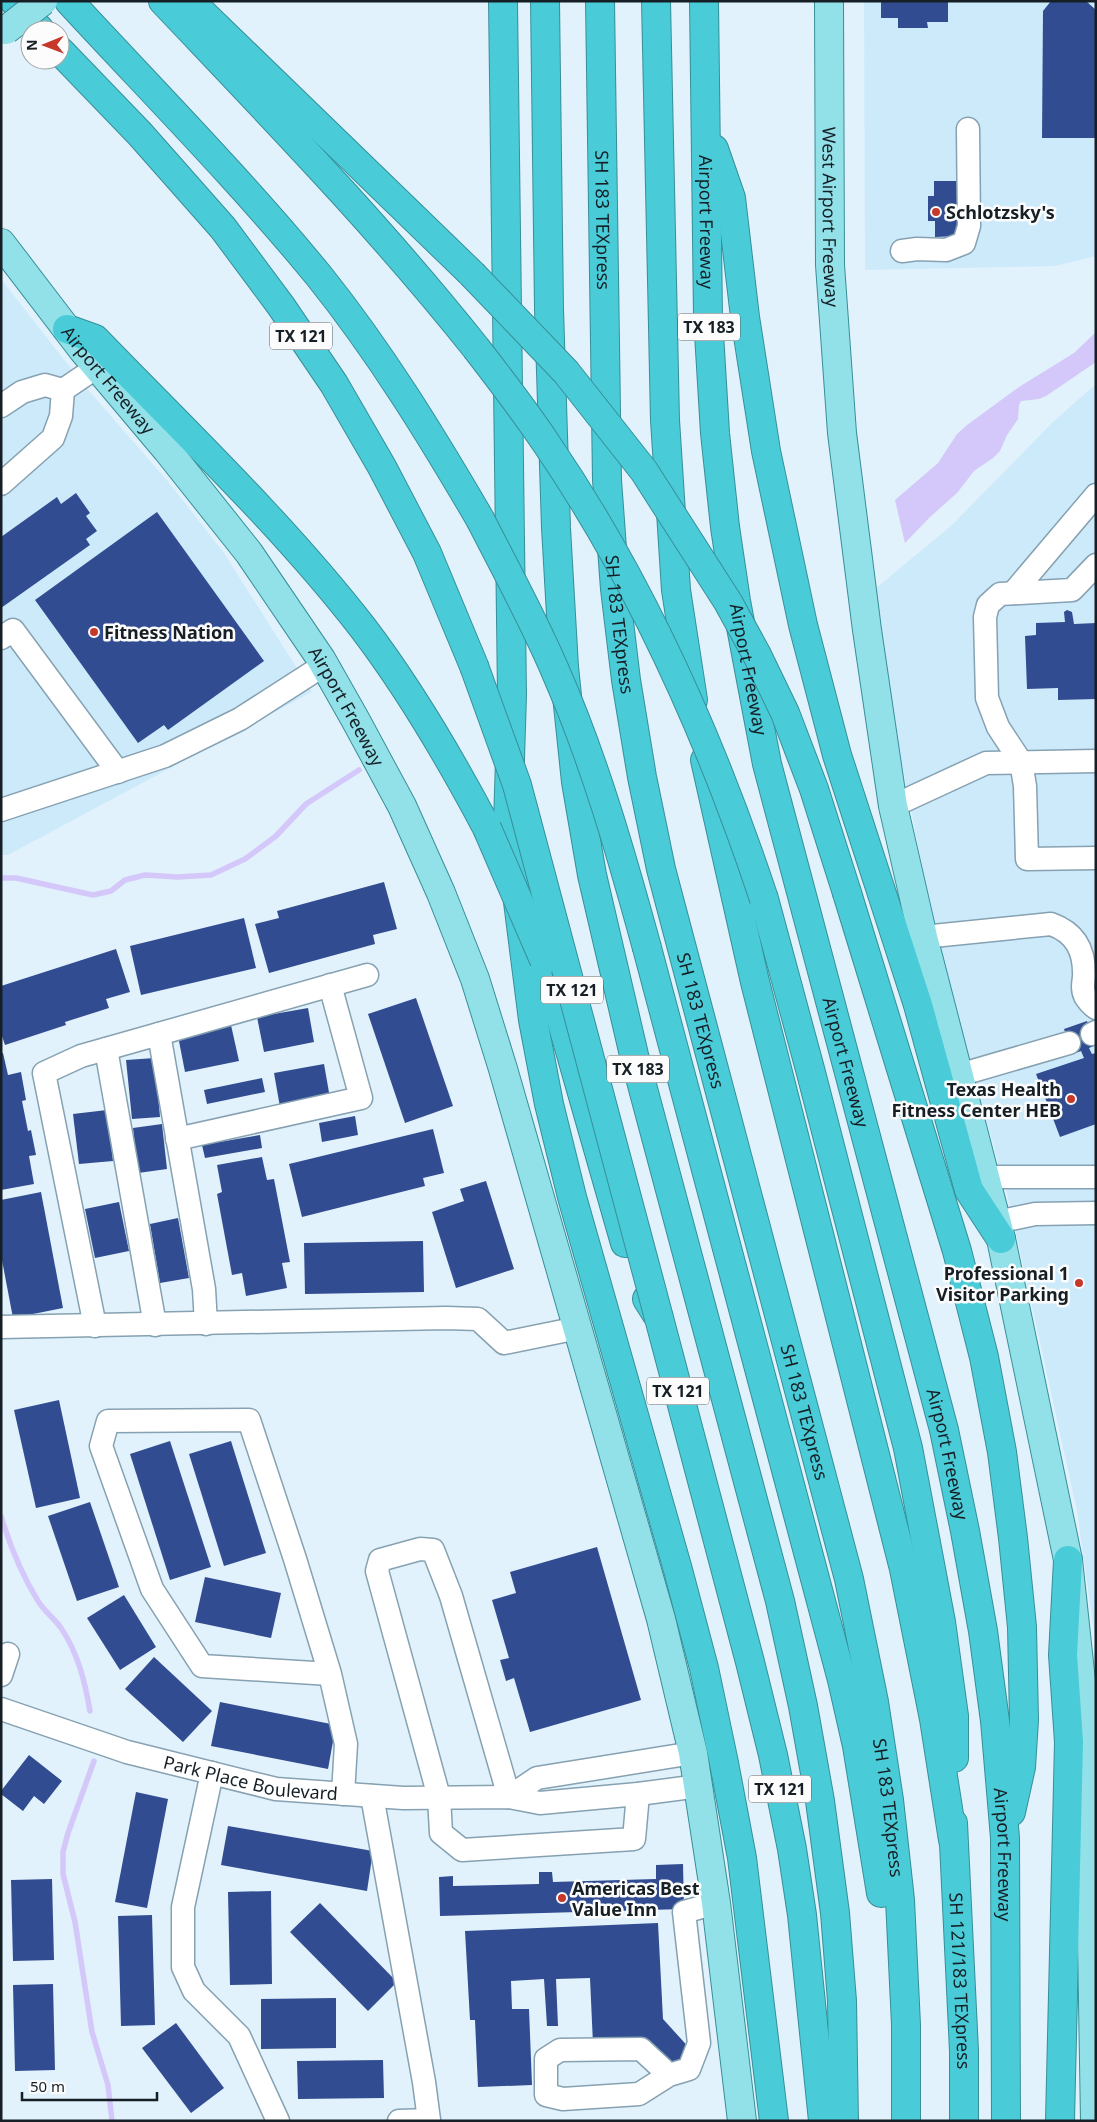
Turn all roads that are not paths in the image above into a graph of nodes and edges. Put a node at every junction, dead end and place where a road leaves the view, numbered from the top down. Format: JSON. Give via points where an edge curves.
{"nodes":[{"id":1,"x":14,"y":1,"type":"edge"},
{"id":2,"x":43,"y":1,"type":"edge"},
{"id":3,"x":69,"y":1,"type":"edge"},
{"id":4,"x":163,"y":1,"type":"edge"},
{"id":5,"x":190,"y":1,"type":"edge"},
{"id":6,"x":503,"y":1,"type":"edge"},
{"id":7,"x":545,"y":1,"type":"edge"},
{"id":8,"x":600,"y":1,"type":"edge"},
{"id":9,"x":656,"y":1,"type":"edge"},
{"id":10,"x":704,"y":1,"type":"edge"},
{"id":11,"x":829,"y":1,"type":"edge"},
{"id":12,"x":31,"y":20,"type":"edge"},
{"id":13,"x":4,"y":32,"type":"edge"},
{"id":14,"x":70,"y":61,"type":"edge"},
{"id":15,"x":706,"y":127,"type":"junction"},
{"id":16,"x":968,"y":129,"type":"dead end"},
{"id":17,"x":1,"y":244,"type":"edge"},
{"id":18,"x":902,"y":251,"type":"dead end"},
{"id":19,"x":67,"y":329,"type":"junction"},
{"id":20,"x":97,"y":367,"type":"junction"},
{"id":21,"x":63,"y":390,"type":"junction"},
{"id":22,"x":1,"y":406,"type":"edge"},
{"id":23,"x":1,"y":484,"type":"edge"},
{"id":24,"x":1096,"y":495,"type":"edge"},
{"id":25,"x":1096,"y":565,"type":"edge"},
{"id":26,"x":1013,"y":593,"type":"junction"},
{"id":27,"x":1,"y":638,"type":"edge"},
{"id":28,"x":324,"y":666,"type":"junction"},
{"id":29,"x":1095,"y":755,"type":"edge"},
{"id":30,"x":1021,"y":762,"type":"junction"},
{"id":31,"x":118,"y":772,"type":"junction"},
{"id":32,"x":893,"y":806,"type":"junction"},
{"id":33,"x":1,"y":810,"type":"edge"},
{"id":34,"x":1096,"y":858,"type":"edge"},
{"id":35,"x":923,"y":937,"type":"junction"},
{"id":36,"x":367,"y":974,"type":"dead end"},
{"id":37,"x":330,"y":985,"type":"junction"},
{"id":38,"x":1096,"y":1008,"type":"edge"},
{"id":39,"x":160,"y":1034,"type":"junction"},
{"id":40,"x":1069,"y":1043,"type":"dead end"},
{"id":41,"x":106,"y":1050,"type":"junction"},
{"id":42,"x":959,"y":1076,"type":"junction"},
{"id":43,"x":177,"y":1139,"type":"junction"},
{"id":44,"x":986,"y":1177,"type":"junction"},
{"id":45,"x":1096,"y":1177,"type":"edge"},
{"id":46,"x":1096,"y":1213,"type":"edge"},
{"id":47,"x":999,"y":1231,"type":"junction"},
{"id":48,"x":659,"y":1318,"type":"junction"},
{"id":49,"x":206,"y":1324,"type":"junction"},
{"id":50,"x":155,"y":1325,"type":"junction"},
{"id":51,"x":95,"y":1326,"type":"junction"},
{"id":52,"x":1,"y":1327,"type":"edge"},
{"id":53,"x":578,"y":1328,"type":"junction"},
{"id":54,"x":1068,"y":1560,"type":"junction"},
{"id":55,"x":330,"y":1674,"type":"junction"},
{"id":56,"x":2,"y":1710,"type":"edge"},
{"id":57,"x":693,"y":1753,"type":"junction"},
{"id":58,"x":212,"y":1773,"type":"junction"},
{"id":59,"x":699,"y":1786,"type":"junction"},
{"id":60,"x":343,"y":1794,"type":"junction"},
{"id":61,"x":638,"y":1794,"type":"junction"},
{"id":62,"x":372,"y":1796,"type":"junction"},
{"id":63,"x":439,"y":1797,"type":"junction"},
{"id":64,"x":509,"y":1797,"type":"junction"},
{"id":65,"x":1005,"y":1838,"type":"junction"},
{"id":66,"x":953,"y":1840,"type":"junction"},
{"id":67,"x":1094,"y":1901,"type":"edge"},
{"id":68,"x":716,"y":1903,"type":"junction"},
{"id":69,"x":1094,"y":1956,"type":"edge"},
{"id":70,"x":906,"y":2026,"type":"junction"},
{"id":71,"x":732,"y":2035,"type":"junction"},
{"id":72,"x":698,"y":2043,"type":"junction"},
{"id":73,"x":669,"y":2075,"type":"junction"},
{"id":74,"x":278,"y":2121,"type":"edge"},
{"id":75,"x":399,"y":2121,"type":"edge"},
{"id":76,"x":742,"y":2121,"type":"edge"},
{"id":77,"x":774,"y":2121,"type":"edge"},
{"id":78,"x":823,"y":2121,"type":"edge"},
{"id":79,"x":844,"y":2121,"type":"edge"},
{"id":80,"x":906,"y":2121,"type":"edge"},
{"id":81,"x":964,"y":2121,"type":"edge"},
{"id":82,"x":1006,"y":2121,"type":"edge"},
{"id":83,"x":1060,"y":2121,"type":"edge"},
{"id":84,"x":1095,"y":2121,"type":"edge"}],
"edges":[{"from":1,"to":12,"type":"highway"},
{"from":2,"to":13,"type":"main road","bridge":true},
{"from":3,"to":70,"type":"highway","bridge":true,"via":[[319,276],[380,358],[480,519],[554,668],[618,842],[842,1680],[857,1746]]},
{"from":4,"to":66,"type":"highway","bridge":true,"via":[[433,294],[546,443],[650,621],[714,760],[764,900],[908,1448],[941,1622],[954,1716]]},
{"from":5,"to":65,"type":"highway","bridge":true,"via":[[472,274],[566,372],[644,471],[728,602],[785,713],[814,789],[847,893],[957,1251],[984,1357],[1002,1452],[1022,1627],[1024,1720],[1021,1767]]},
{"from":6,"to":77,"type":"highway","via":[[512,695],[509,832],[533,1020],[572,1197],[704,1668],[742,1858]]},
{"from":7,"to":79,"type":"highway","number":"TX 183","via":[[556,528],[564,667],[576,782],[592,875],[632,1046],[780,1600],[803,1706],[835,1914],[842,2001]]},
{"from":8,"to":70,"type":"highway","name":"SH 183 TEXpress","via":[[607,480],[626,680],[642,778],[664,878],[852,1598],[874,1702],[900,1900]]},
{"from":9,"to":66,"type":"highway","via":[[665,420],[676,590],[688,674],[755,982],[904,1569],[934,1719]]},
{"from":10,"to":15,"type":"highway","name":"Airport Freeway","number":"TX 183"},
{"from":11,"to":32,"type":"main road","name":"West Airport Freeway","via":[[830,264],[842,433]]},
{"from":14,"to":48,"type":"highway","number":"TX 121","bridge":true,"via":[[223,228],[281,306],[334,384],[427,553],[474,666],[517,786]]},
{"from":15,"to":47,"type":"highway","via":[[731,198],[766,451],[803,625],[834,745],[918,1005],[969,1190]]},
{"from":15,"to":65,"type":"highway","name":"Airport Freeway","number":"TX 183","via":[[708,317],[715,433],[736,602],[767,764],[954,1476],[983,1631]]},
{"from":16,"to":18,"type":"street","via":[[969,226],[964,243],[946,250]]},
{"from":17,"to":19,"type":"main road","name":"Airport Freeway"},
{"from":19,"to":20,"type":"main road","name":"Airport Freeway"},
{"from":19,"to":48,"type":"highway","bridge":true,"via":[[95,339],[307,560],[363,629],[448,754],[487,828],[544,960],[636,1280]]},
{"from":20,"to":21,"type":"street"},
{"from":20,"to":28,"type":"main road","name":"Airport Freeway","via":[[168,450],[249,554]]},
{"from":21,"to":22,"type":"street","via":[[45,385],[22,392]]},
{"from":21,"to":23,"type":"street","via":[[61,416],[52,438]]},
{"from":24,"to":26,"type":"street"},
{"from":25,"to":26,"type":"street","via":[[1072,590]]},
{"from":26,"to":30,"type":"street","via":[[1000,594],[988,605],[985,617],[987,698],[998,727]]},
{"from":27,"to":31,"type":"street","via":[[13,630]]},
{"from":28,"to":31,"type":"street","via":[[211,734],[165,756]]},
{"from":28,"to":53,"type":"main road","name":"Airport Freeway","via":[[402,806],[475,979]]},
{"from":29,"to":30,"type":"street"},
{"from":30,"to":32,"type":"street","via":[[986,763]]},
{"from":30,"to":34,"type":"street","via":[[1025,786],[1027,859]]},
{"from":31,"to":33,"type":"street"},
{"from":32,"to":35,"type":"main road"},
{"from":35,"to":38,"type":"street","via":[[1051,924],[1064,929],[1080,950],[1084,960],[1083,990]]},
{"from":35,"to":42,"type":"main road"},
{"from":36,"to":37,"type":"street"},
{"from":37,"to":39,"type":"street"},
{"from":37,"to":43,"type":"street","via":[[360,1098]]},
{"from":39,"to":41,"type":"street"},
{"from":39,"to":43,"type":"street"},
{"from":40,"to":42,"type":"street"},
{"from":41,"to":50,"type":"street"},
{"from":41,"to":51,"type":"street","via":[[81,1056],[44,1073]]},
{"from":42,"to":44,"type":"main road"},
{"from":43,"to":49,"type":"street","via":[[204,1289]]},
{"from":44,"to":45,"type":"street"},
{"from":44,"to":47,"type":"main road"},
{"from":46,"to":47,"type":"street","via":[[1035,1214]]},
{"from":47,"to":54,"type":"main road"},
{"from":48,"to":78,"type":"highway","number":"TX 121","via":[[777,1774],[802,1915]]},
{"from":49,"to":50,"type":"street"},
{"from":49,"to":53,"type":"street","via":[[478,1319],[504,1344]]},
{"from":50,"to":51,"type":"street"},
{"from":51,"to":52,"type":"street"},
{"from":53,"to":57,"type":"main road","name":"Airport Freeway","via":[[661,1619]]},
{"from":54,"to":67,"type":"main road","via":[[1086,1737]]},
{"from":54,"to":83,"type":"highway","via":[[1063,1655],[1069,1742]]},
{"from":55,"to":55,"type":"street","via":[[249,1420],[108,1421],[101,1446],[152,1589],[202,1666]]},
{"from":55,"to":60,"type":"street","via":[[346,1744]]},
{"from":56,"to":58,"type":"street","name":"Park Place Boulevard","via":[[127,1752]]},
{"from":57,"to":59,"type":"main road","name":"Airport Freeway"},
{"from":57,"to":64,"type":"street","via":[[537,1778]]},
{"from":58,"to":60,"type":"street","name":"Park Place Boulevard","via":[[276,1789]]},
{"from":58,"to":74,"type":"street","via":[[183,1907],[183,1967],[194,1991],[238,2036]]},
{"from":59,"to":61,"type":"street","name":"Park Place Boulevard"},
{"from":59,"to":68,"type":"main road","name":"Airport Freeway"},
{"from":60,"to":62,"type":"street","name":"Park Place Boulevard"},
{"from":61,"to":63,"type":"street","via":[[634,1839],[462,1850],[442,1833]]},
{"from":61,"to":64,"type":"street","name":"Park Place Boulevard","via":[[540,1803]]},
{"from":62,"to":63,"type":"street","name":"Park Place Boulevard"},
{"from":62,"to":75,"type":"street","via":[[424,2082],[428,2120]]},
{"from":63,"to":64,"type":"street","name":"Park Place Boulevard"},
{"from":63,"to":64,"type":"street","via":[[376,1571],[380,1560],[420,1548],[433,1550],[451,1596]]},
{"from":65,"to":82,"type":"highway","name":"Airport Freeway"},
{"from":66,"to":81,"type":"highway","name":"SH 121/183 TEXpress","via":[[963,2023]]},
{"from":67,"to":69,"type":"main road"},
{"from":68,"to":71,"type":"main road","name":"Airport Freeway"},
{"from":68,"to":72,"type":"street","via":[[684,1912]]},
{"from":69,"to":84,"type":"main road"},
{"from":70,"to":80,"type":"highway"},
{"from":71,"to":72,"type":"street"},
{"from":71,"to":76,"type":"main road","name":"Airport Freeway"},
{"from":72,"to":73,"type":"street","via":[[689,2069]]},
{"from":73,"to":73,"type":"street","via":[[639,2094],[563,2099],[546,2095],[546,2059],[560,2050],[641,2048]]}]}
